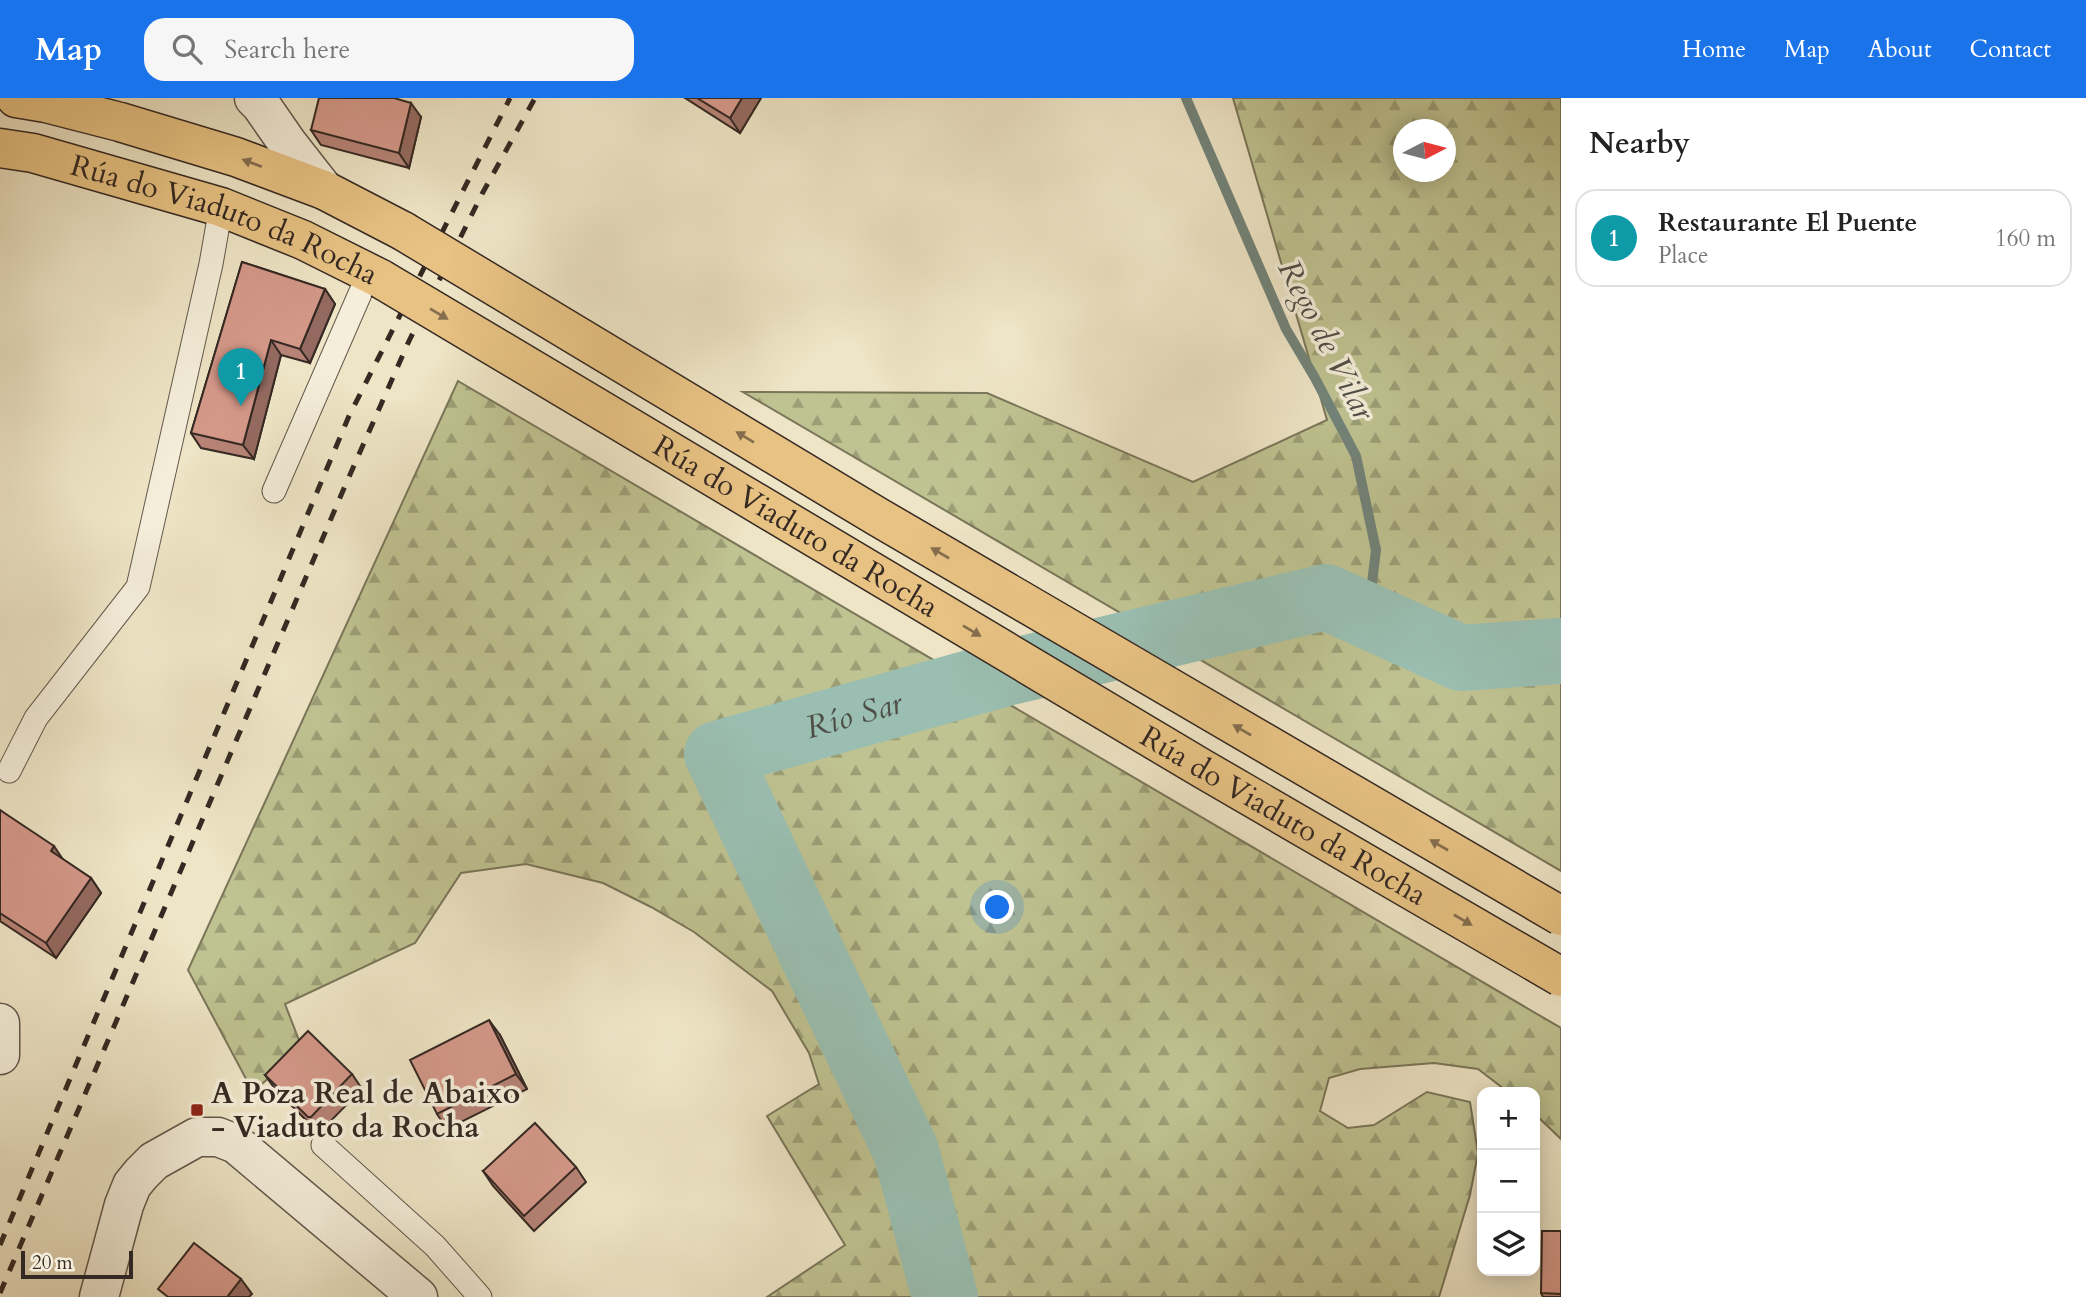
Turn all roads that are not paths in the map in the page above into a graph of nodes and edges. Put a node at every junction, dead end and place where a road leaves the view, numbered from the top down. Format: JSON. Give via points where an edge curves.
{"nodes":[{"id":1,"x":16,"y":98,"type":"edge"},
{"id":2,"x":254,"y":98,"type":"edge"},
{"id":3,"x":0,"y":148,"type":"edge"},
{"id":4,"x":324,"y":190,"type":"junction"},
{"id":5,"x":222,"y":207,"type":"junction"},
{"id":6,"x":375,"y":276,"type":"junction"},
{"id":7,"x":274,"y":491,"type":"dead end"},
{"id":8,"x":9,"y":771,"type":"dead end"},
{"id":9,"x":1561,"y":916,"type":"edge"},
{"id":10,"x":1561,"y":977,"type":"edge"},
{"id":11,"x":0,"y":1023,"type":"edge"},
{"id":12,"x":0,"y":1055,"type":"edge"},
{"id":13,"x":323,"y":1145,"type":"dead end"},
{"id":14,"x":99,"y":1297,"type":"edge"},
{"id":15,"x":418,"y":1297,"type":"edge"},
{"id":16,"x":480,"y":1297,"type":"edge"}],
"edges":[{"from":4,"to":1,"type":"highway","name":"Rúa do Viaduto da Rocha","one_way":true,"via":[[120,122]]},
{"from":2,"to":4,"type":"street"},
{"from":3,"to":5,"type":"highway","name":"Rúa do Viaduto da Rocha","via":[[33,153]]},
{"from":9,"to":4,"type":"highway","name":"Rúa do Viaduto da Rocha","one_way":true,"bridge":true,"via":[[878,517],[403,230]]},
{"from":5,"to":6,"type":"highway","name":"Rúa do Viaduto da Rocha"},
{"from":5,"to":8,"type":"lane","via":[[138,587],[36,718]]},
{"from":6,"to":7,"type":"lane"},
{"from":6,"to":10,"type":"highway","name":"Rúa do Viaduto da Rocha","one_way":true,"bridge":true},
{"from":11,"to":12,"type":"street"},
{"from":13,"to":16,"type":"lane","via":[[435,1246]]},
{"from":14,"to":15,"type":"street","via":[[132,1185],[154,1161],[207,1135],[236,1144]]}]}
